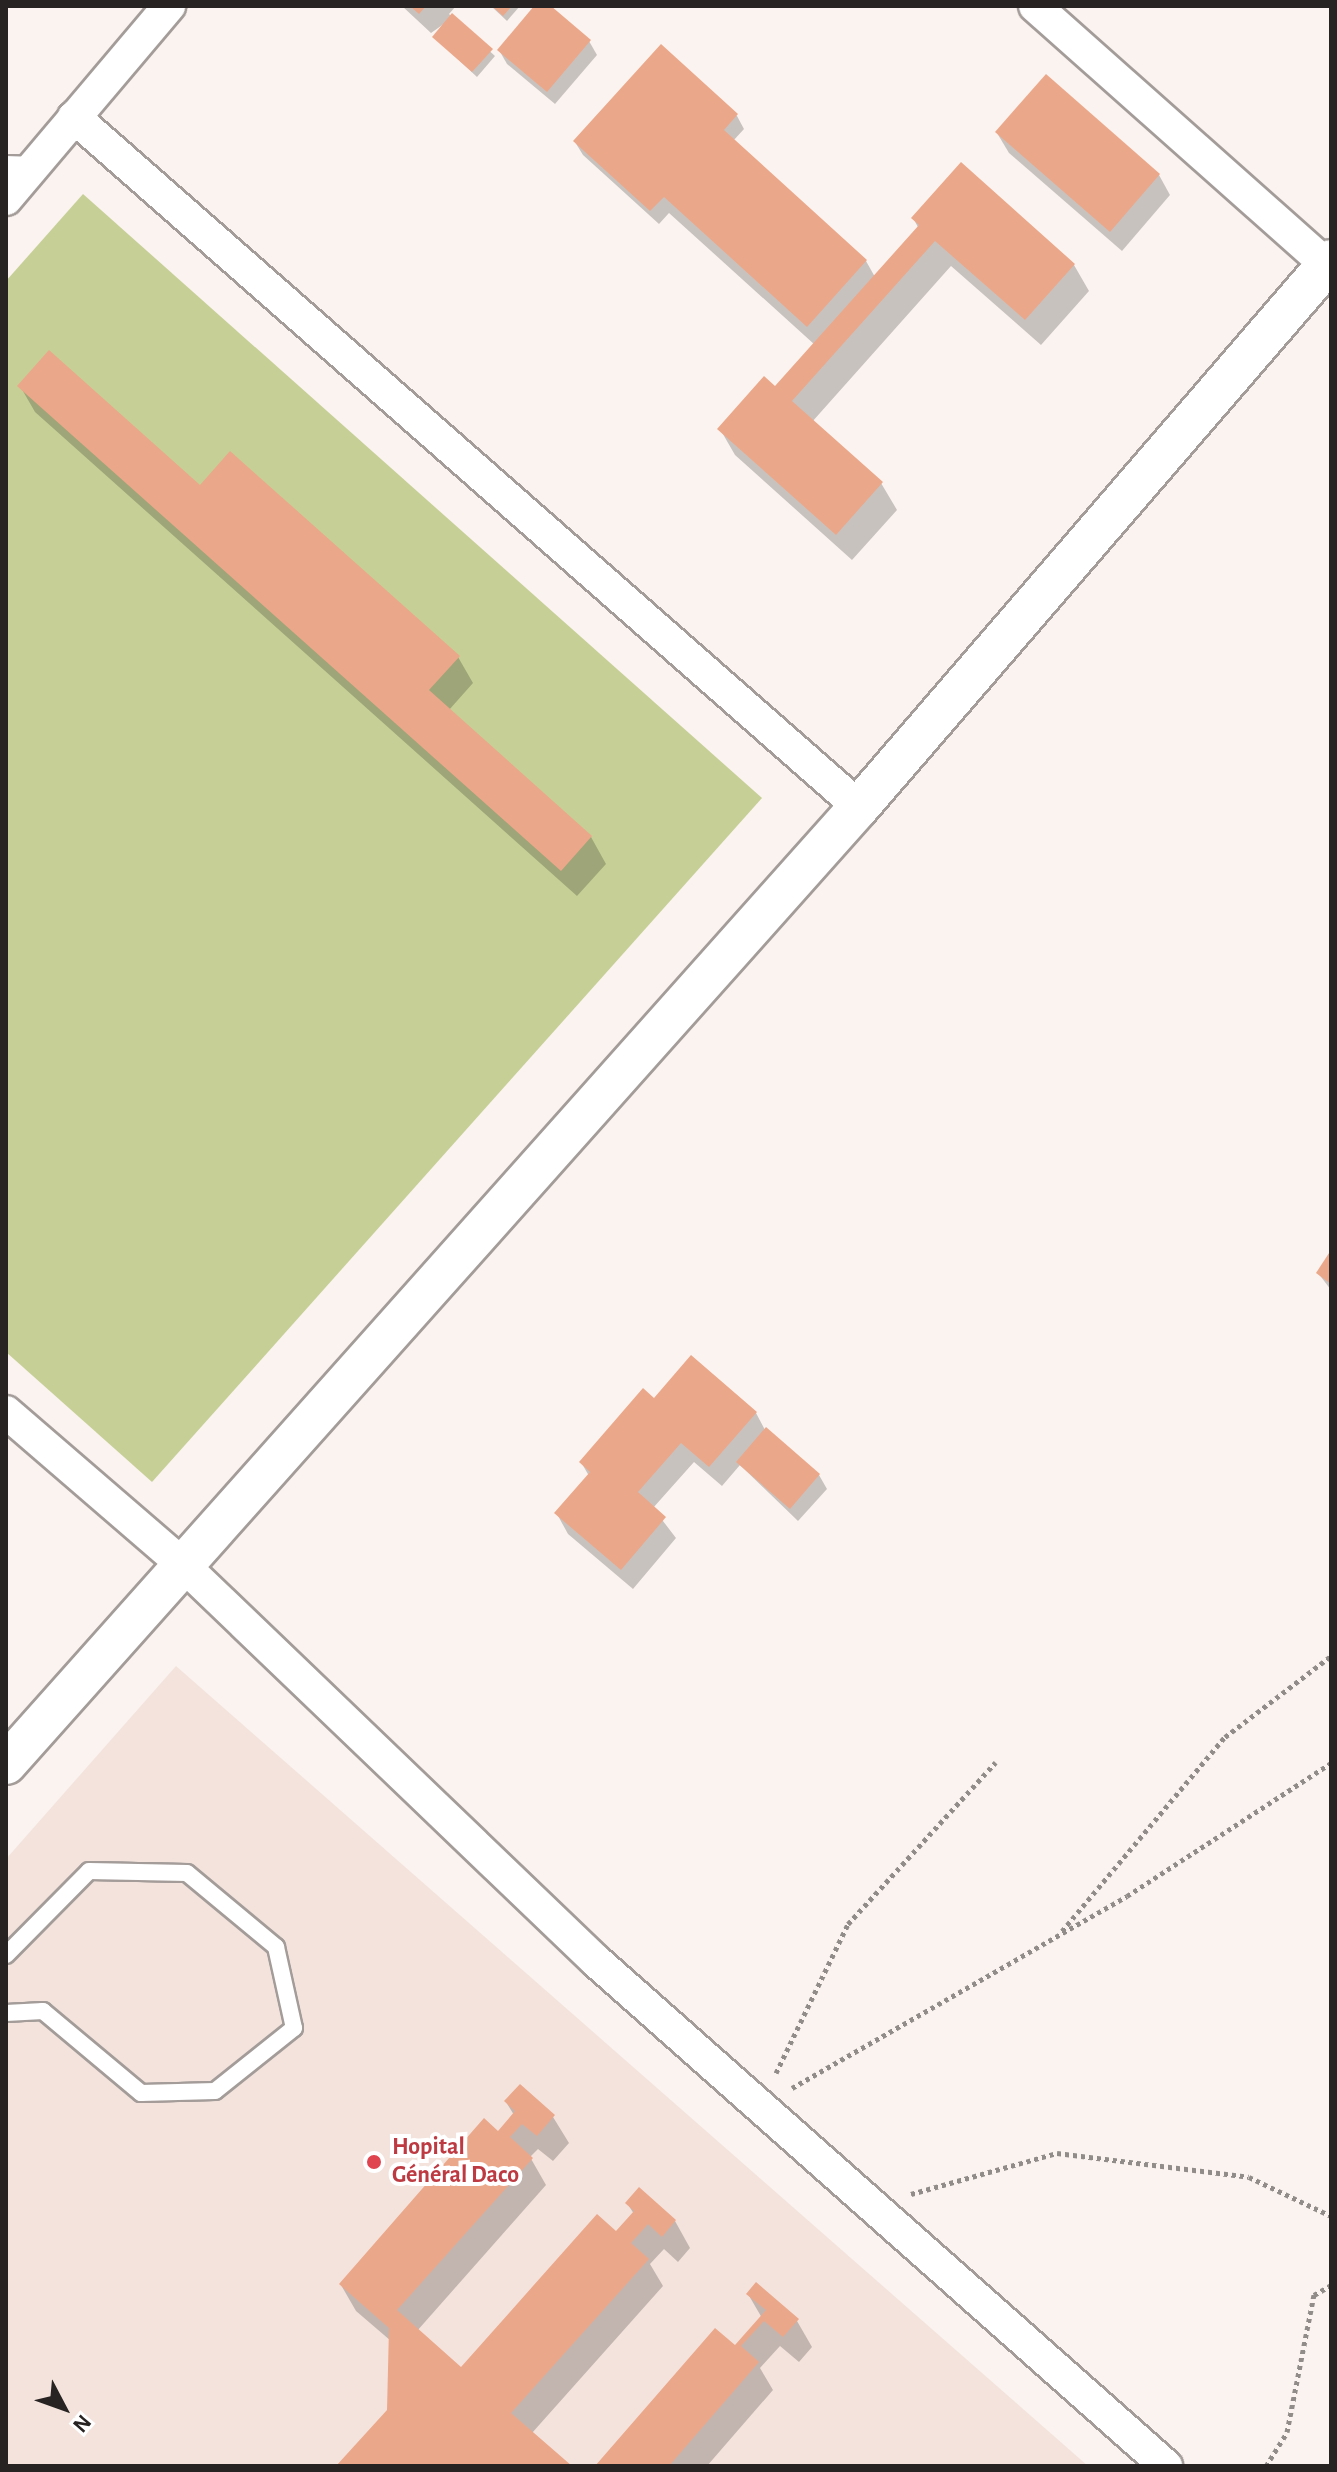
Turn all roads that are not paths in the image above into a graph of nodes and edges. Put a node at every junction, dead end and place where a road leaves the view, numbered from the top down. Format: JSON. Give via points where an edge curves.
{"nodes":[{"id":1,"x":169,"y":6,"type":"edge"},
{"id":2,"x":1035,"y":6,"type":"edge"},
{"id":3,"x":74,"y":117,"type":"junction"},
{"id":4,"x":20,"y":164,"type":"edge"},
{"id":5,"x":6,"y":199,"type":"edge"},
{"id":6,"x":1330,"y":265,"type":"edge"},
{"id":7,"x":859,"y":807,"type":"junction"},
{"id":8,"x":6,"y":1412,"type":"edge"},
{"id":9,"x":182,"y":1564,"type":"junction"},
{"id":10,"x":6,"y":1764,"type":"edge"},
{"id":11,"x":6,"y":1955,"type":"edge"},
{"id":12,"x":6,"y":2013,"type":"edge"},
{"id":13,"x":1166,"y":2466,"type":"edge"}],
"edges":[{"from":1,"to":3,"type":"street"},
{"from":2,"to":6,"type":"street"},
{"from":3,"to":4,"type":"street"},
{"from":3,"to":7,"type":"street"},
{"from":4,"to":5,"type":"street"},
{"from":6,"to":7,"type":"street"},
{"from":7,"to":9,"type":"street"},
{"from":8,"to":9,"type":"street"},
{"from":9,"to":10,"type":"street"},
{"from":9,"to":13,"type":"street","via":[[596,1961]]},
{"from":11,"to":12,"type":"lane","via":[[89,1871],[187,1873],[276,1947],[294,2028],[215,2091],[141,2093],[43,2011]]}]}
